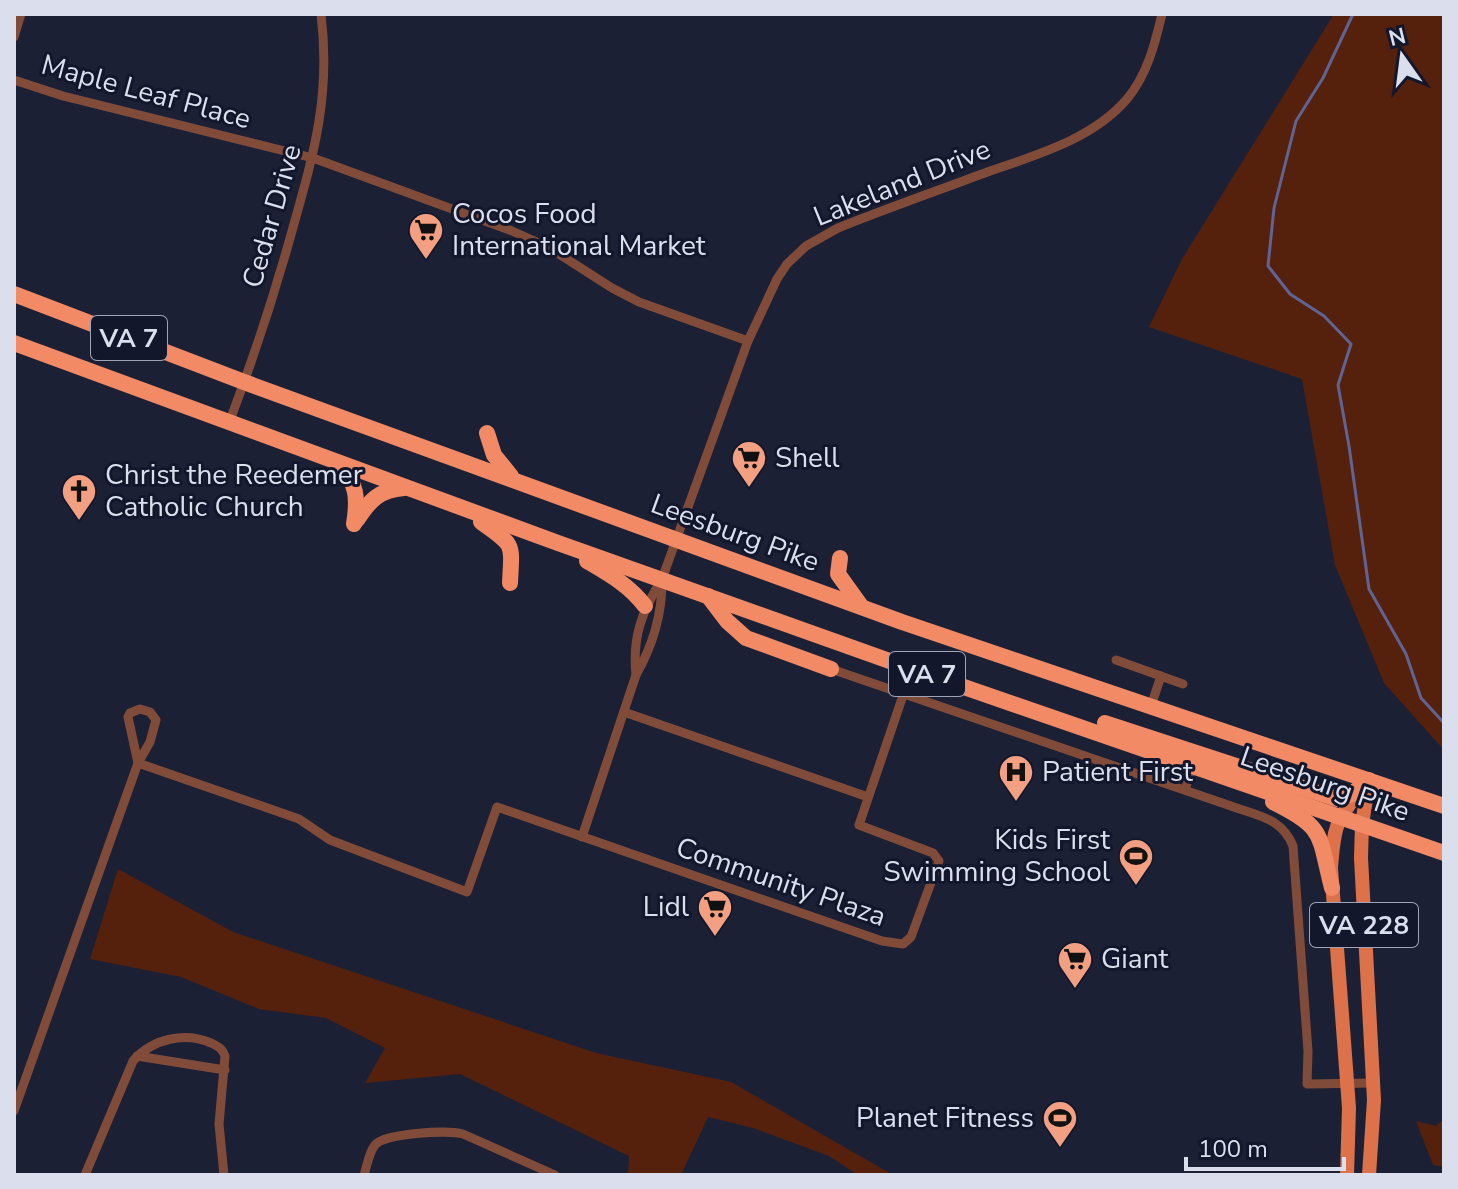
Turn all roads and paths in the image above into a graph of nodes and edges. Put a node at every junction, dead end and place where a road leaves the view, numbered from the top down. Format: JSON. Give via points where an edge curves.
{"nodes":[{"id":1,"x":21,"y":14,"type":"edge"},
{"id":2,"x":321,"y":14,"type":"edge"},
{"id":3,"x":1162,"y":14,"type":"edge"},
{"id":4,"x":14,"y":37,"type":"edge"},
{"id":5,"x":14,"y":80,"type":"edge"},
{"id":6,"x":313,"y":158,"type":"junction"},
{"id":7,"x":14,"y":294,"type":"edge"},
{"id":8,"x":748,"y":341,"type":"junction"},
{"id":9,"x":14,"y":343,"type":"edge"},
{"id":10,"x":244,"y":382,"type":"junction"},
{"id":11,"x":229,"y":423,"type":"junction"},
{"id":12,"x":332,"y":461,"type":"junction"},
{"id":13,"x":469,"y":462,"type":"junction"},
{"id":14,"x":514,"y":479,"type":"junction"},
{"id":15,"x":407,"y":488,"type":"junction"},
{"id":16,"x":464,"y":509,"type":"junction"},
{"id":17,"x":675,"y":540,"type":"junction"},
{"id":18,"x":558,"y":543,"type":"junction"},
{"id":19,"x":840,"y":558,"type":"dead end"},
{"id":20,"x":662,"y":579,"type":"junction"},
{"id":21,"x":510,"y":583,"type":"dead end"},
{"id":22,"x":707,"y":595,"type":"junction"},
{"id":23,"x":645,"y":606,"type":"junction"},
{"id":24,"x":862,"y":607,"type":"junction"},
{"id":25,"x":1116,"y":660,"type":"dead end"},
{"id":26,"x":831,"y":669,"type":"joint"},
{"id":27,"x":912,"y":669,"type":"junction"},
{"id":28,"x":636,"y":675,"type":"junction"},
{"id":29,"x":1161,"y":676,"type":"junction"},
{"id":30,"x":1183,"y":684,"type":"dead end"},
{"id":31,"x":904,"y":693,"type":"junction"},
{"id":32,"x":1021,"y":706,"type":"junction"},
{"id":33,"x":1151,"y":706,"type":"junction"},
{"id":34,"x":624,"y":712,"type":"junction"},
{"id":35,"x":138,"y":763,"type":"junction"},
{"id":36,"x":1193,"y":765,"type":"junction"},
{"id":37,"x":1222,"y":775,"type":"junction"},
{"id":38,"x":1369,"y":780,"type":"junction"},
{"id":39,"x":1185,"y":790,"type":"junction"},
{"id":40,"x":868,"y":797,"type":"junction"},
{"id":41,"x":1444,"y":806,"type":"edge"},
{"id":42,"x":1340,"y":816,"type":"junction"},
{"id":43,"x":1362,"y":824,"type":"junction"},
{"id":44,"x":582,"y":837,"type":"junction"},
{"id":45,"x":1444,"y":853,"type":"edge"},
{"id":46,"x":1332,"y":888,"type":"junction"},
{"id":47,"x":137,"y":1056,"type":"junction"},
{"id":48,"x":225,"y":1070,"type":"junction"},
{"id":49,"x":1373,"y":1083,"type":"junction"},
{"id":50,"x":1348,"y":1085,"type":"junction"},
{"id":51,"x":14,"y":1111,"type":"edge"},
{"id":52,"x":85,"y":1175,"type":"edge"},
{"id":53,"x":224,"y":1175,"type":"edge"},
{"id":54,"x":364,"y":1175,"type":"edge"},
{"id":55,"x":555,"y":1175,"type":"edge"},
{"id":56,"x":1347,"y":1175,"type":"edge"},
{"id":57,"x":1369,"y":1175,"type":"edge"}],
"edges":[{"from":1,"to":4,"type":"street"},
{"from":2,"to":6,"type":"street","name":"Cedar Drive","via":[[324,89]]},
{"from":3,"to":8,"type":"street","name":"Lakeland Drive","via":[[1143,74],[1106,119],[1050,149],[851,223],[806,246],[782,271]]},
{"from":5,"to":6,"type":"street","name":"Maple Leaf Place"},
{"from":6,"to":8,"type":"street","name":"Maple Leaf Place","via":[[523,235],[639,302]]},
{"from":6,"to":10,"type":"street","name":"Cedar Drive"},
{"from":7,"to":10,"type":"highway","name":"Leesburg Pike","number":"VA 7"},
{"from":8,"to":17,"type":"street","name":"Lakeland Drive"},
{"from":9,"to":11,"type":"highway","name":"Leesburg Pike","number":"VA 7"},
{"from":10,"to":11,"type":"street","name":"Cedar Drive"},
{"from":10,"to":13,"type":"highway","name":"Leesburg Pike","number":"VA 7"},
{"from":11,"to":12,"type":"highway","name":"Leesburg Pike","number":"VA 7"},
{"from":12,"to":15,"type":"highway","name":"Leesburg Pike","number":"VA 7"},
{"from":12,"to":15,"type":"highway","via":[[354,485],[354,524],[373,498]]},
{"from":13,"to":14,"type":"highway","name":"Leesburg Pike","number":"VA 7"},
{"from":13,"to":14,"type":"highway","via":[[487,433],[494,455]]},
{"from":14,"to":17,"type":"highway","name":"Leesburg Pike","number":"VA 7"},
{"from":15,"to":16,"type":"highway","name":"Leesburg Pike","number":"VA 7"},
{"from":16,"to":18,"type":"highway","name":"Leesburg Pike","number":"VA 7"},
{"from":16,"to":21,"type":"highway","via":[[510,545]]},
{"from":17,"to":20,"type":"street","name":"Lakeland Drive"},
{"from":17,"to":24,"type":"highway","name":"Leesburg Pike","number":"VA 7"},
{"from":18,"to":20,"type":"highway","name":"Leesburg Pike","number":"VA 7"},
{"from":18,"to":23,"type":"highway","via":[[617,578]]},
{"from":19,"to":24,"type":"highway","via":[[838,574]]},
{"from":20,"to":22,"type":"highway","name":"Leesburg Pike","number":"VA 7"},
{"from":20,"to":23,"type":"street"},
{"from":20,"to":28,"type":"street","via":[[662,611]]},
{"from":22,"to":26,"type":"highway","via":[[746,638]]},
{"from":22,"to":27,"type":"highway","name":"Leesburg Pike","number":"VA 7"},
{"from":23,"to":28,"type":"street","via":[[633,650]]},
{"from":24,"to":33,"type":"highway","name":"Leesburg Pike","number":"VA 7"},
{"from":25,"to":29,"type":"street"},
{"from":26,"to":31,"type":"street"},
{"from":27,"to":31,"type":"street","name":"Community Plaza"},
{"from":27,"to":32,"type":"highway","name":"Leesburg Pike","number":"VA 7"},
{"from":28,"to":34,"type":"street"},
{"from":29,"to":30,"type":"street"},
{"from":29,"to":33,"type":"street"},
{"from":31,"to":39,"type":"street"},
{"from":31,"to":40,"type":"street","name":"Community Plaza"},
{"from":32,"to":36,"type":"highway","name":"Leesburg Pike","number":"VA 7"},
{"from":32,"to":38,"type":"highway","via":[[1098,722],[1337,799]]},
{"from":33,"to":38,"type":"highway","name":"Leesburg Pike","number":"VA 7"},
{"from":34,"to":40,"type":"street"},
{"from":34,"to":44,"type":"street"},
{"from":35,"to":35,"type":"street","via":[[156,720],[140,709],[128,717]]},
{"from":35,"to":44,"type":"street","name":"Community Plaza","via":[[299,819],[330,840],[467,892],[497,807]]},
{"from":35,"to":51,"type":"street"},
{"from":36,"to":37,"type":"highway","name":"Leesburg Pike","number":"VA 7"},
{"from":36,"to":39,"type":"street"},
{"from":37,"to":42,"type":"highway","name":"Leesburg Pike","number":"VA 7"},
{"from":37,"to":46,"type":"highway","via":[[1311,824]]},
{"from":38,"to":41,"type":"highway","name":"Leesburg Pike","number":"VA 7"},
{"from":38,"to":42,"type":"main road","number":"VA 228"},
{"from":38,"to":43,"type":"main road","number":"VA 228"},
{"from":39,"to":50,"type":"street","via":[[1287,830],[1293,846],[1307,1084]]},
{"from":40,"to":44,"type":"street","name":"Community Plaza","via":[[859,825],[933,853],[939,861],[911,937],[903,944]]},
{"from":42,"to":43,"type":"highway","name":"Leesburg Pike","number":"VA 7"},
{"from":42,"to":46,"type":"main road","number":"VA 228"},
{"from":43,"to":45,"type":"highway","name":"Leesburg Pike","number":"VA 7"},
{"from":43,"to":49,"type":"main road","number":"VA 228"},
{"from":46,"to":50,"type":"main road","number":"VA 228"},
{"from":47,"to":48,"type":"street"},
{"from":47,"to":48,"type":"street","via":[[190,1036],[223,1049]]},
{"from":47,"to":52,"type":"street"},
{"from":48,"to":53,"type":"street","via":[[219,1124]]},
{"from":49,"to":50,"type":"street"},
{"from":49,"to":57,"type":"main road","number":"VA 228"},
{"from":50,"to":56,"type":"main road","number":"VA 228"},
{"from":54,"to":55,"type":"street","via":[[373,1148],[383,1139],[449,1131]]}]}
